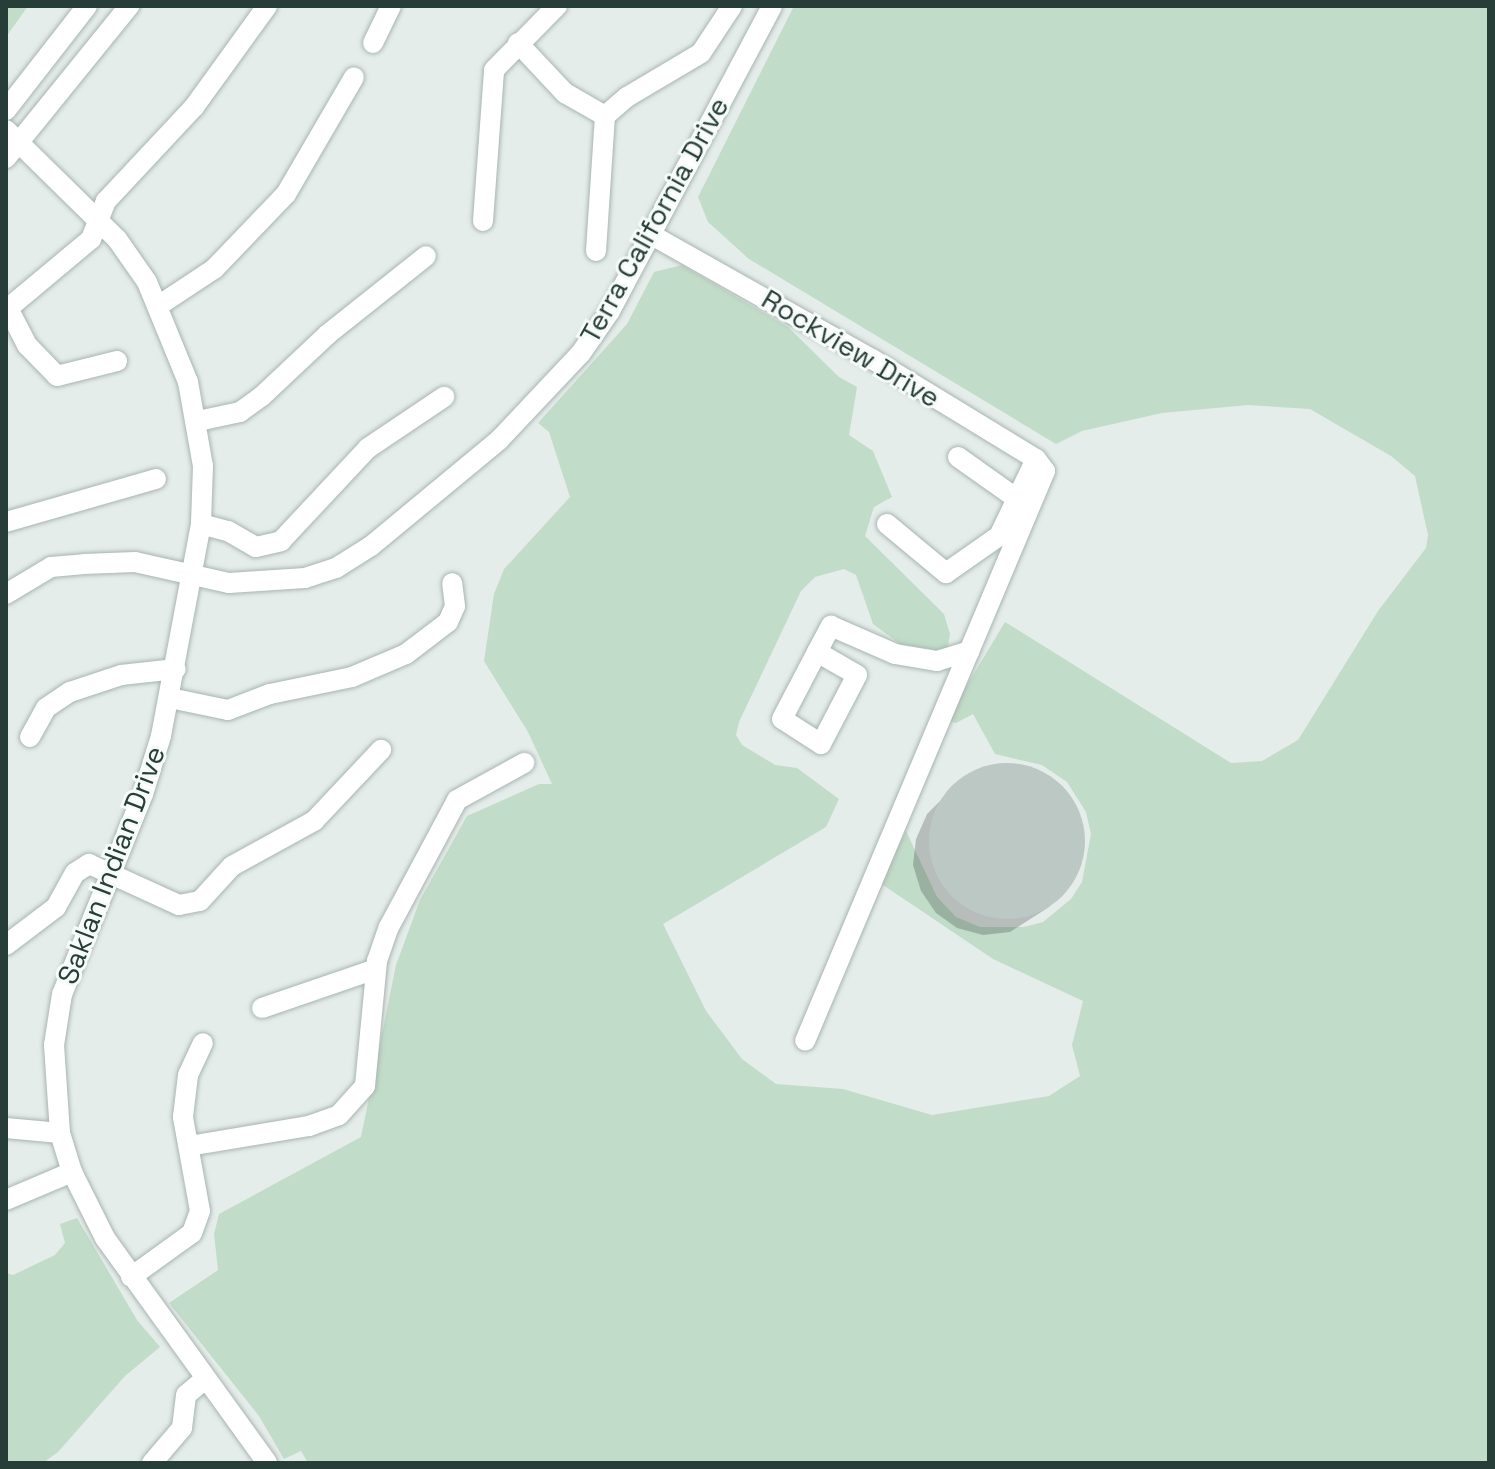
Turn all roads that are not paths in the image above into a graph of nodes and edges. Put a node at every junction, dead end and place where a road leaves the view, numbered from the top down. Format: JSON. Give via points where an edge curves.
{"nodes":[{"id":1,"x":87,"y":6,"type":"edge"},
{"id":2,"x":129,"y":6,"type":"edge"},
{"id":3,"x":267,"y":6,"type":"edge"},
{"id":4,"x":391,"y":6,"type":"edge"},
{"id":5,"x":557,"y":6,"type":"edge"},
{"id":6,"x":732,"y":6,"type":"edge"},
{"id":7,"x":772,"y":6,"type":"edge"},
{"id":8,"x":373,"y":43,"type":"dead end"},
{"id":9,"x":518,"y":43,"type":"junction"},
{"id":10,"x":354,"y":77,"type":"dead end"},
{"id":11,"x":6,"y":110,"type":"edge"},
{"id":12,"x":605,"y":116,"type":"junction"},
{"id":13,"x":11,"y":144,"type":"edge"},
{"id":14,"x":99,"y":220,"type":"junction"},
{"id":15,"x":483,"y":221,"type":"dead end"},
{"id":16,"x":650,"y":234,"type":"junction"},
{"id":17,"x":596,"y":251,"type":"dead end"},
{"id":18,"x":426,"y":256,"type":"dead end"},
{"id":19,"x":158,"y":306,"type":"junction"},
{"id":20,"x":7,"y":309,"type":"edge"},
{"id":21,"x":117,"y":361,"type":"dead end"},
{"id":22,"x":444,"y":397,"type":"dead end"},
{"id":23,"x":198,"y":421,"type":"junction"},
{"id":24,"x":958,"y":457,"type":"dead end"},
{"id":25,"x":1041,"y":465,"type":"junction"},
{"id":26,"x":156,"y":479,"type":"dead end"},
{"id":27,"x":1017,"y":499,"type":"junction"},
{"id":28,"x":6,"y":522,"type":"edge"},
{"id":29,"x":201,"y":524,"type":"junction"},
{"id":30,"x":887,"y":524,"type":"dead end"},
{"id":31,"x":193,"y":575,"type":"junction"},
{"id":32,"x":452,"y":583,"type":"dead end"},
{"id":33,"x":6,"y":594,"type":"edge"},
{"id":34,"x":970,"y":651,"type":"junction"},
{"id":35,"x":817,"y":652,"type":"dead end"},
{"id":36,"x":176,"y":669,"type":"junction"},
{"id":37,"x":170,"y":698,"type":"junction"},
{"id":38,"x":30,"y":737,"type":"dead end"},
{"id":39,"x":381,"y":750,"type":"dead end"},
{"id":40,"x":524,"y":763,"type":"dead end"},
{"id":41,"x":108,"y":875,"type":"junction"},
{"id":42,"x":6,"y":945,"type":"edge"},
{"id":43,"x":376,"y":969,"type":"junction"},
{"id":44,"x":262,"y":1008,"type":"dead end"},
{"id":45,"x":805,"y":1041,"type":"dead end"},
{"id":46,"x":203,"y":1043,"type":"dead end"},
{"id":47,"x":6,"y":1128,"type":"edge"},
{"id":48,"x":60,"y":1133,"type":"junction"},
{"id":49,"x":189,"y":1146,"type":"junction"},
{"id":50,"x":72,"y":1172,"type":"junction"},
{"id":51,"x":6,"y":1200,"type":"edge"},
{"id":52,"x":131,"y":1277,"type":"junction"},
{"id":53,"x":205,"y":1379,"type":"junction"},
{"id":54,"x":152,"y":1463,"type":"edge"},
{"id":55,"x":267,"y":1463,"type":"edge"}],
"edges":[{"from":1,"to":11,"type":"street"},
{"from":2,"to":13,"type":"street"},
{"from":3,"to":14,"type":"street","via":[[194,107],[106,201]]},
{"from":4,"to":8,"type":"street"},
{"from":5,"to":9,"type":"street"},
{"from":6,"to":12,"type":"street","via":[[701,53]]},
{"from":7,"to":16,"type":"street","name":"Terra California Drive"},
{"from":9,"to":12,"type":"street","via":[[565,93]]},
{"from":9,"to":15,"type":"street","via":[[494,70]]},
{"from":10,"to":19,"type":"street","via":[[286,194],[223,261]]},
{"from":12,"to":17,"type":"street"},
{"from":13,"to":14,"type":"street","name":"Saklan Indian Drive"},
{"from":14,"to":19,"type":"street","name":"Saklan Indian Drive","via":[[133,262]]},
{"from":14,"to":20,"type":"street","via":[[91,239]]},
{"from":16,"to":25,"type":"street","name":"Rockview Drive","via":[[694,255]]},
{"from":16,"to":31,"type":"street","name":"Terra California Drive","via":[[610,311],[561,375],[499,440],[371,546],[336,568],[305,578],[229,583]]},
{"from":18,"to":23,"type":"street","via":[[328,334],[261,397],[240,412]]},
{"from":19,"to":23,"type":"street","name":"Saklan Indian Drive"},
{"from":20,"to":21,"type":"street","via":[[27,345],[57,376]]},
{"from":22,"to":29,"type":"street","via":[[368,448],[281,541],[264,549]]},
{"from":23,"to":29,"type":"street","name":"Saklan Indian Drive"},
{"from":24,"to":27,"type":"street"},
{"from":25,"to":27,"type":"street"},
{"from":25,"to":34,"type":"street"},
{"from":26,"to":28,"type":"street"},
{"from":27,"to":30,"type":"street","via":[[999,536],[946,573]]},
{"from":29,"to":31,"type":"street","name":"Saklan Indian Drive"},
{"from":31,"to":33,"type":"street","name":"Terra California Drive","via":[[135,562],[51,567]]},
{"from":31,"to":36,"type":"street","name":"Saklan Indian Drive"},
{"from":32,"to":37,"type":"street","via":[[455,606],[448,622],[406,654],[352,677],[270,694],[228,710]]},
{"from":34,"to":35,"type":"street","via":[[937,661],[895,654],[831,626]]},
{"from":34,"to":45,"type":"street"},
{"from":36,"to":37,"type":"street","name":"Saklan Indian Drive"},
{"from":36,"to":38,"type":"street","via":[[121,675],[70,692],[46,708]]},
{"from":37,"to":41,"type":"street","name":"Saklan Indian Drive","via":[[143,794]]},
{"from":39,"to":41,"type":"street","via":[[314,821],[232,866],[200,901],[179,905]]},
{"from":40,"to":43,"type":"street","via":[[457,800],[389,927]]},
{"from":41,"to":42,"type":"street","via":[[89,864],[82,866],[56,907]]},
{"from":41,"to":48,"type":"street","name":"Saklan Indian Drive","via":[[66,975],[57,1015],[54,1081]]},
{"from":43,"to":44,"type":"street"},
{"from":43,"to":49,"type":"street","via":[[365,1086],[339,1115],[309,1126]]},
{"from":46,"to":49,"type":"street","via":[[184,1091]]},
{"from":47,"to":48,"type":"street"},
{"from":48,"to":50,"type":"street","name":"Saklan Indian Drive"},
{"from":49,"to":52,"type":"street","via":[[200,1211],[192,1233]]},
{"from":50,"to":51,"type":"street"},
{"from":50,"to":52,"type":"street","name":"Saklan Indian Drive"},
{"from":52,"to":53,"type":"street","name":"Saklan Indian Drive"},
{"from":53,"to":54,"type":"street","via":[[186,1395],[182,1428]]},
{"from":53,"to":55,"type":"street","name":"Saklan Indian Drive"}]}
